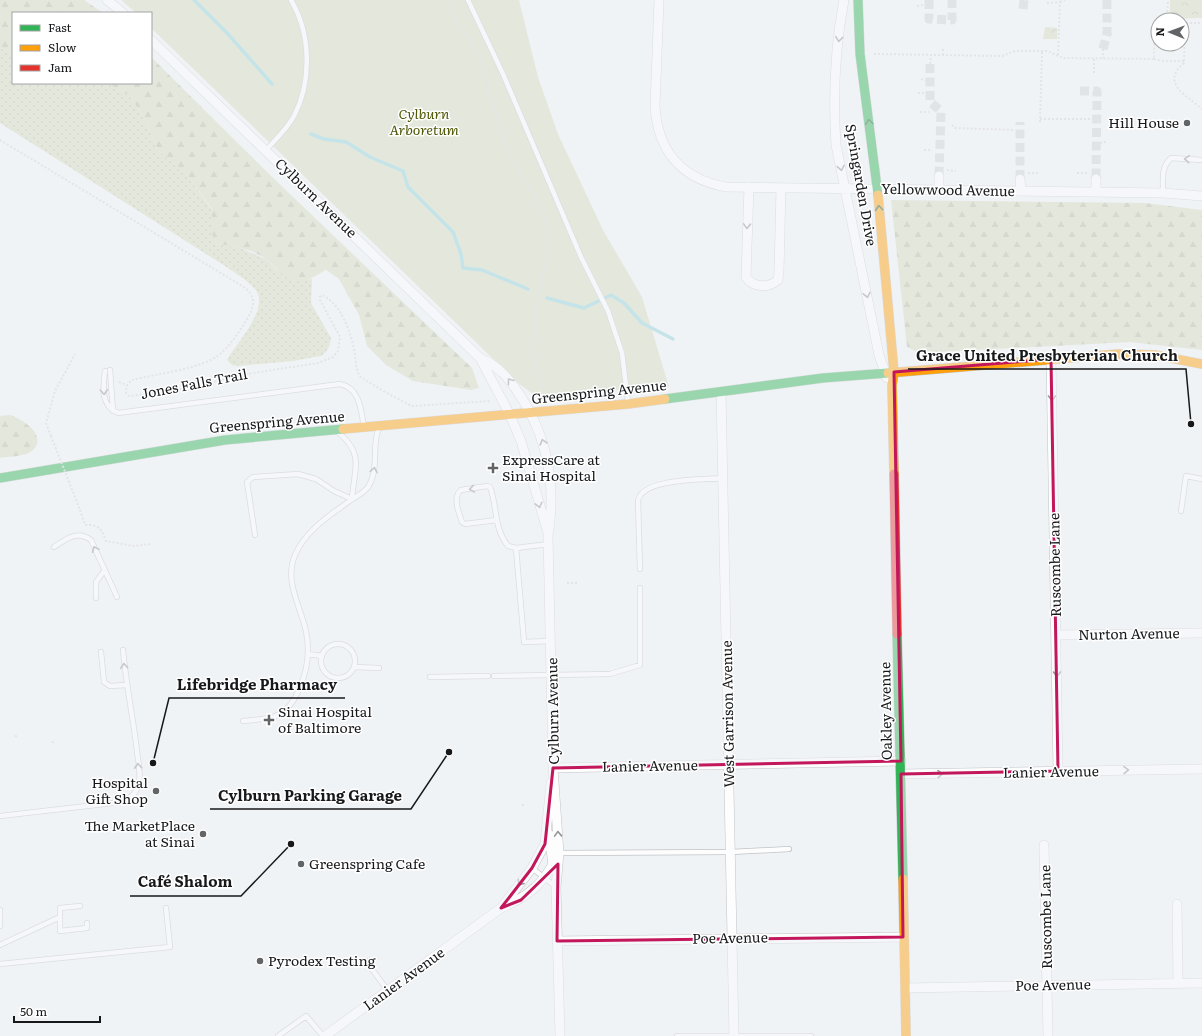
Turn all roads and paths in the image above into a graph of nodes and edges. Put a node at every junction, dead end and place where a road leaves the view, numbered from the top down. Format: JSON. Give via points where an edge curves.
{"nodes":[{"id":1,"x":107,"y":0,"type":"edge"},
{"id":2,"x":291,"y":0,"type":"edge"},
{"id":3,"x":451,"y":0,"type":"edge"},
{"id":4,"x":468,"y":0,"type":"edge"},
{"id":5,"x":659,"y":0,"type":"edge"},
{"id":6,"x":844,"y":0,"type":"edge"},
{"id":7,"x":858,"y":0,"type":"edge"},
{"id":8,"x":1065,"y":0,"type":"edge"},
{"id":9,"x":1168,"y":0,"type":"edge"},
{"id":10,"x":1060,"y":2,"type":"junction"},
{"id":11,"x":1047,"y":3,"type":"dead end"},
{"id":12,"x":924,"y":5,"type":"dead end"},
{"id":13,"x":917,"y":6,"type":"dead end"},
{"id":14,"x":121,"y":12,"type":"edge"},
{"id":15,"x":1167,"y":12,"type":"edge"},
{"id":16,"x":1190,"y":23,"type":"edge"},
{"id":17,"x":1202,"y":23,"type":"edge"},
{"id":18,"x":1107,"y":34,"type":"dead end"},
{"id":19,"x":1112,"y":34,"type":"dead end"},
{"id":20,"x":152,"y":41,"type":"edge"},
{"id":21,"x":943,"y":49,"type":"dead end"},
{"id":22,"x":1103,"y":50,"type":"tunnel mouth"},
{"id":23,"x":1042,"y":51,"type":"junction"},
{"id":24,"x":1154,"y":52,"type":"edge"},
{"id":25,"x":1184,"y":52,"type":"edge"},
{"id":26,"x":874,"y":54,"type":"dead end"},
{"id":27,"x":931,"y":55,"type":"junction"},
{"id":28,"x":943,"y":56,"type":"junction"},
{"id":29,"x":1058,"y":56,"type":"junction"},
{"id":30,"x":1094,"y":58,"type":"junction"},
{"id":31,"x":1103,"y":58,"type":"junction"},
{"id":32,"x":1154,"y":59,"type":"junction"},
{"id":33,"x":1184,"y":61,"type":"junction"},
{"id":34,"x":930,"y":64,"type":"tunnel mouth"},
{"id":35,"x":1094,"y":73,"type":"dead end"},
{"id":36,"x":921,"y":79,"type":"dead end"},
{"id":37,"x":926,"y":80,"type":"dead end"},
{"id":38,"x":918,"y":93,"type":"dead end"},
{"id":39,"x":925,"y":93,"type":"dead end"},
{"id":40,"x":1202,"y":109,"type":"edge"},
{"id":41,"x":920,"y":112,"type":"dead end"},
{"id":42,"x":929,"y":112,"type":"dead end"},
{"id":43,"x":1097,"y":119,"type":"dead end"},
{"id":44,"x":952,"y":125,"type":"dead end"},
{"id":45,"x":1014,"y":130,"type":"dead end"},
{"id":46,"x":0,"y":140,"type":"edge"},
{"id":47,"x":1100,"y":142,"type":"dead end"},
{"id":48,"x":1106,"y":142,"type":"dead end"},
{"id":49,"x":266,"y":150,"type":"junction"},
{"id":50,"x":924,"y":150,"type":"dead end"},
{"id":51,"x":932,"y":150,"type":"dead end"},
{"id":52,"x":1202,"y":160,"type":"edge"},
{"id":53,"x":956,"y":171,"type":"dead end"},
{"id":54,"x":941,"y":173,"type":"joint"},
{"id":55,"x":1038,"y":173,"type":"dead end"},
{"id":56,"x":1077,"y":173,"type":"dead end"},
{"id":57,"x":1024,"y":176,"type":"joint"},
{"id":58,"x":1093,"y":176,"type":"joint"},
{"id":59,"x":749,"y":187,"type":"junction"},
{"id":60,"x":781,"y":188,"type":"junction"},
{"id":61,"x":845,"y":188,"type":"junction"},
{"id":62,"x":877,"y":189,"type":"junction"},
{"id":63,"x":939,"y":190,"type":"junction"},
{"id":64,"x":1021,"y":191,"type":"junction"},
{"id":65,"x":1096,"y":192,"type":"junction"},
{"id":66,"x":1163,"y":193,"type":"junction"},
{"id":67,"x":1202,"y":196,"type":"edge"},
{"id":68,"x":75,"y":354,"type":"dead end"},
{"id":69,"x":480,"y":358,"type":"junction"},
{"id":70,"x":1051,"y":359,"type":"junction"},
{"id":71,"x":1202,"y":364,"type":"edge"},
{"id":72,"x":894,"y":372,"type":"junction"},
{"id":73,"x":884,"y":373,"type":"junction"},
{"id":74,"x":118,"y":382,"type":"dead end"},
{"id":75,"x":127,"y":385,"type":"junction"},
{"id":76,"x":892,"y":385,"type":"junction"},
{"id":77,"x":543,"y":390,"type":"dead end"},
{"id":78,"x":721,"y":392,"type":"junction"},
{"id":79,"x":493,"y":400,"type":"dead end"},
{"id":80,"x":628,"y":404,"type":"junction"},
{"id":81,"x":113,"y":411,"type":"junction"},
{"id":82,"x":531,"y":413,"type":"junction"},
{"id":83,"x":510,"y":415,"type":"junction"},
{"id":84,"x":380,"y":427,"type":"junction"},
{"id":85,"x":364,"y":428,"type":"junction"},
{"id":86,"x":336,"y":431,"type":"junction"},
{"id":87,"x":0,"y":478,"type":"edge"},
{"id":88,"x":722,"y":478,"type":"junction"},
{"id":89,"x":1202,"y":479,"type":"edge"},
{"id":90,"x":352,"y":499,"type":"junction"},
{"id":91,"x":1181,"y":511,"type":"dead end"},
{"id":92,"x":497,"y":520,"type":"junction"},
{"id":93,"x":255,"y":535,"type":"dead end"},
{"id":94,"x":549,"y":540,"type":"junction"},
{"id":95,"x":151,"y":544,"type":"dead end"},
{"id":96,"x":54,"y":547,"type":"dead end"},
{"id":97,"x":516,"y":548,"type":"junction"},
{"id":98,"x":640,"y":569,"type":"dead end"},
{"id":99,"x":104,"y":571,"type":"junction"},
{"id":100,"x":567,"y":583,"type":"dead end"},
{"id":101,"x":577,"y":583,"type":"dead end"},
{"id":102,"x":640,"y":588,"type":"dead end"},
{"id":103,"x":117,"y":597,"type":"dead end"},
{"id":104,"x":96,"y":598,"type":"dead end"},
{"id":105,"x":1202,"y":633,"type":"edge"},
{"id":106,"x":1056,"y":635,"type":"junction"},
{"id":107,"x":551,"y":641,"type":"junction"},
{"id":108,"x":123,"y":650,"type":"dead end"},
{"id":109,"x":101,"y":652,"type":"dead end"},
{"id":110,"x":308,"y":654,"type":"junction"},
{"id":111,"x":322,"y":656,"type":"junction"},
{"id":112,"x":354,"y":667,"type":"junction"},
{"id":113,"x":379,"y":668,"type":"dead end"},
{"id":114,"x":552,"y":675,"type":"junction"},
{"id":115,"x":488,"y":676,"type":"dead end"},
{"id":116,"x":494,"y":676,"type":"dead end"},
{"id":117,"x":430,"y":677,"type":"dead end"},
{"id":118,"x":127,"y":685,"type":"junction"},
{"id":119,"x":243,"y":721,"type":"dead end"},
{"id":120,"x":15,"y":736,"type":"dead end"},
{"id":121,"x":19,"y":737,"type":"dead end"},
{"id":122,"x":52,"y":742,"type":"dead end"},
{"id":123,"x":56,"y":743,"type":"dead end"},
{"id":124,"x":901,"y":761,"type":"junction"},
{"id":125,"x":729,"y":764,"type":"junction"},
{"id":126,"x":553,"y":768,"type":"junction"},
{"id":127,"x":1202,"y":769,"type":"edge"},
{"id":128,"x":1058,"y":772,"type":"junction"},
{"id":129,"x":901,"y":774,"type":"junction"},
{"id":130,"x":0,"y":816,"type":"edge"},
{"id":131,"x":548,"y":821,"type":"junction"},
{"id":132,"x":1044,"y":845,"type":"dead end"},
{"id":133,"x":789,"y":849,"type":"dead end"},
{"id":134,"x":730,"y":852,"type":"junction"},
{"id":135,"x":559,"y":853,"type":"junction"},
{"id":136,"x":553,"y":866,"type":"junction"},
{"id":137,"x":532,"y":868,"type":"junction"},
{"id":138,"x":545,"y":877,"type":"junction"},
{"id":139,"x":556,"y":887,"type":"junction"},
{"id":140,"x":1177,"y":904,"type":"dead end"},
{"id":141,"x":80,"y":906,"type":"dead end"},
{"id":142,"x":166,"y":908,"type":"dead end"},
{"id":143,"x":501,"y":908,"type":"junction"},
{"id":144,"x":0,"y":910,"type":"edge"},
{"id":145,"x":60,"y":918,"type":"junction"},
{"id":146,"x":87,"y":923,"type":"dead end"},
{"id":147,"x":0,"y":926,"type":"edge"},
{"id":148,"x":903,"y":937,"type":"junction"},
{"id":149,"x":732,"y":938,"type":"junction"},
{"id":150,"x":557,"y":941,"type":"junction"},
{"id":151,"x":0,"y":946,"type":"edge"},
{"id":152,"x":366,"y":961,"type":"dead end"},
{"id":153,"x":0,"y":964,"type":"edge"},
{"id":154,"x":1178,"y":983,"type":"junction"},
{"id":155,"x":1202,"y":983,"type":"edge"},
{"id":156,"x":1047,"y":986,"type":"junction"},
{"id":157,"x":905,"y":988,"type":"junction"},
{"id":158,"x":388,"y":991,"type":"junction"},
{"id":159,"x":734,"y":1035,"type":"edge"},
{"id":160,"x":278,"y":1036,"type":"edge"},
{"id":161,"x":324,"y":1036,"type":"edge"},
{"id":162,"x":560,"y":1036,"type":"edge"},
{"id":163,"x":677,"y":1036,"type":"edge"},
{"id":164,"x":811,"y":1036,"type":"edge"},
{"id":165,"x":906,"y":1036,"type":"edge"},
{"id":166,"x":1048,"y":1036,"type":"edge"}],
"edges":[{"from":1,"to":14,"type":"street"},
{"from":2,"to":49,"type":"lane","via":[[304,36],[304,85],[294,117]]},
{"from":3,"to":77,"type":"path","via":[[456,21],[480,54],[488,94],[507,148],[548,229],[548,255],[538,300],[533,341],[533,354]]},
{"from":4,"to":80,"type":"lane","via":[[608,311],[622,353]]},
{"from":5,"to":59,"type":"street","name":"Yellowwood Avenue","via":[[655,107],[656,121],[665,145],[675,161],[697,179],[726,187]]},
{"from":6,"to":61,"type":"street","name":"Springarden Drive","one_way":true,"via":[[837,53],[835,117],[836,145]]},
{"from":62,"to":7,"type":"main road","name":"Springarden Drive","one_way":true,"via":[[860,54]]},
{"from":8,"to":10,"type":"path"},
{"from":9,"to":15,"type":"path"},
{"from":10,"to":11,"type":"path"},
{"from":10,"to":29,"type":"path"},
{"from":12,"to":13,"type":"path"},
{"from":16,"to":17,"type":"path"},
{"from":18,"to":19,"type":"path"},
{"from":20,"to":49,"type":"street","name":"Cylburn Avenue"},
{"from":21,"to":28,"type":"path"},
{"from":22,"to":31,"type":"path"},
{"from":23,"to":28,"type":"path","via":[[1015,51],[1002,56]]},
{"from":23,"to":29,"type":"path"},
{"from":23,"to":43,"type":"path","via":[[1040,121]]},
{"from":24,"to":32,"type":"path"},
{"from":25,"to":33,"type":"path"},
{"from":26,"to":27,"type":"path"},
{"from":27,"to":28,"type":"path"},
{"from":27,"to":34,"type":"path"},
{"from":29,"to":30,"type":"path"},
{"from":30,"to":31,"type":"path"},
{"from":30,"to":35,"type":"path"},
{"from":31,"to":32,"type":"path"},
{"from":32,"to":33,"type":"path"},
{"from":33,"to":40,"type":"path","via":[[1175,72],[1173,82],[1176,88]]},
{"from":36,"to":37,"type":"path"},
{"from":38,"to":39,"type":"path"},
{"from":41,"to":42,"type":"path"},
{"from":44,"to":45,"type":"path","via":[[955,128]]},
{"from":46,"to":75,"type":"path","name":"Jones Falls Trail","via":[[244,287],[252,295],[253,306],[249,316],[233,340],[218,355],[199,364],[132,380]]},
{"from":47,"to":48,"type":"path"},
{"from":49,"to":69,"type":"street","name":"Cylburn Avenue"},
{"from":50,"to":51,"type":"path"},
{"from":52,"to":66,"type":"lane","one_way":true,"via":[[1172,158],[1164,169]]},
{"from":53,"to":54,"type":"path"},
{"from":54,"to":63,"type":"street"},
{"from":55,"to":57,"type":"path"},
{"from":56,"to":58,"type":"path"},
{"from":57,"to":64,"type":"street"},
{"from":58,"to":65,"type":"street"},
{"from":59,"to":60,"type":"street","name":"Yellowwood Avenue"},
{"from":59,"to":60,"type":"street","one_way":true,"via":[[746,277],[755,285],[768,286],[778,280]]},
{"from":60,"to":61,"type":"street","name":"Yellowwood Avenue"},
{"from":61,"to":62,"type":"street","name":"Yellowwood Avenue"},
{"from":61,"to":73,"type":"street","name":"Springarden Drive","one_way":true},
{"from":62,"to":63,"type":"street","name":"Yellowwood Avenue"},
{"from":72,"to":62,"type":"main road","name":"Springarden Drive","one_way":true},
{"from":63,"to":64,"type":"street","name":"Yellowwood Avenue"},
{"from":64,"to":65,"type":"street","name":"Yellowwood Avenue"},
{"from":65,"to":66,"type":"street","name":"Yellowwood Avenue"},
{"from":66,"to":67,"type":"street","name":"Yellowwood Avenue"},
{"from":68,"to":95,"type":"path","bridge":true,"via":[[54,391],[46,423],[85,525],[96,525],[100,528],[106,541],[133,546]]},
{"from":82,"to":69,"type":"street","name":"Cylburn Avenue","one_way":true,"via":[[502,370]]},
{"from":69,"to":83,"type":"street","name":"Cylburn Avenue"},
{"from":70,"to":71,"type":"main road","name":"Greenspring Avenue","via":[[1139,354]]},
{"from":70,"to":72,"type":"main road","name":"Greenspring Avenue"},
{"from":70,"to":106,"type":"street","name":"Ruscombe Lane","one_way":true},
{"from":72,"to":73,"type":"main road","name":"Greenspring Avenue"},
{"from":72,"to":76,"type":"main road","name":"Oakley Avenue"},
{"from":73,"to":76,"type":"street"},
{"from":73,"to":78,"type":"main road","name":"Greenspring Avenue","via":[[822,378]]},
{"from":74,"to":75,"type":"path"},
{"from":75,"to":79,"type":"path","name":"Jones Falls Trail","via":[[126,393],[129,396],[140,395],[176,390],[252,372],[325,361],[338,351],[340,337],[320,300],[322,296],[337,308],[346,325],[362,379],[412,406]]},
{"from":76,"to":124,"type":"main road","name":"Oakley Avenue"},
{"from":78,"to":80,"type":"main road","name":"Greenspring Avenue"},
{"from":78,"to":88,"type":"street","name":"West Garrison Avenue"},
{"from":80,"to":82,"type":"main road","name":"Greenspring Avenue"},
{"from":81,"to":81,"type":"lane","one_way":true,"via":[[107,370],[104,400]]},
{"from":81,"to":85,"type":"lane","via":[[125,413],[340,384],[352,389],[360,405]]},
{"from":82,"to":83,"type":"main road","name":"Greenspring Avenue"},
{"from":94,"to":82,"type":"street","name":"Cylburn Avenue","one_way":true,"via":[[552,512],[550,473],[541,435]]},
{"from":83,"to":84,"type":"main road","name":"Greenspring Avenue"},
{"from":83,"to":94,"type":"street","name":"Cylburn Avenue","one_way":true},
{"from":84,"to":85,"type":"main road","name":"Greenspring Avenue"},
{"from":90,"to":84,"type":"lane","one_way":true,"via":[[371,482]]},
{"from":85,"to":86,"type":"main road","name":"Greenspring Avenue"},
{"from":86,"to":87,"type":"main road","name":"Greenspring Avenue","via":[[184,445]]},
{"from":86,"to":90,"type":"lane","via":[[353,446],[355,453],[356,471]]},
{"from":88,"to":98,"type":"lane","via":[[656,484],[643,490],[638,500]]},
{"from":88,"to":125,"type":"street","name":"West Garrison Avenue"},
{"from":89,"to":91,"type":"lane","via":[[1186,476]]},
{"from":90,"to":93,"type":"lane","via":[[316,479],[298,474],[253,477],[247,482]]},
{"from":90,"to":110,"type":"lane","via":[[307,535],[295,556],[292,567],[293,591],[306,630]]},
{"from":92,"to":92,"type":"lane","one_way":true,"via":[[490,487],[461,490],[458,493],[456,497],[462,522],[465,524]]},
{"from":92,"to":97,"type":"lane","via":[[503,540],[508,546]]},
{"from":94,"to":97,"type":"lane"},
{"from":94,"to":107,"type":"street","name":"Cylburn Avenue"},
{"from":99,"to":96,"type":"lane","one_way":true,"via":[[94,545],[83,535],[70,537]]},
{"from":97,"to":107,"type":"lane","via":[[524,642]]},
{"from":99,"to":103,"type":"lane"},
{"from":99,"to":104,"type":"lane","via":[[96,582]]},
{"from":100,"to":101,"type":"path"},
{"from":102,"to":114,"type":"lane","via":[[640,665],[610,674]]},
{"from":105,"to":106,"type":"street","name":"Nurton Avenue"},
{"from":106,"to":128,"type":"street","name":"Ruscombe Lane","one_way":true},
{"from":107,"to":114,"type":"street","name":"Cylburn Avenue"},
{"from":118,"to":108,"type":"lane","one_way":true},
{"from":109,"to":118,"type":"lane","via":[[104,682],[110,686]]},
{"from":110,"to":111,"type":"lane"},
{"from":110,"to":119,"type":"lane","via":[[307,670],[290,707],[279,716]]},
{"from":111,"to":112,"type":"lane","via":[[323,669],[330,676],[342,678]]},
{"from":111,"to":112,"type":"lane","via":[[330,646],[343,645],[352,653]]},
{"from":112,"to":113,"type":"lane"},
{"from":114,"to":116,"type":"lane"},
{"from":114,"to":126,"type":"street","name":"Cylburn Avenue"},
{"from":115,"to":117,"type":"lane"},
{"from":130,"to":118,"type":"lane","one_way":true,"via":[[122,802],[131,798],[139,782],[139,769],[133,710]]},
{"from":120,"to":121,"type":"path"},
{"from":122,"to":123,"type":"path"},
{"from":124,"to":125,"type":"street","name":"Lanier Avenue"},
{"from":124,"to":129,"type":"main road","name":"Oakley Avenue"},
{"from":125,"to":126,"type":"street","name":"Lanier Avenue"},
{"from":125,"to":134,"type":"street","name":"West Garrison Avenue"},
{"from":126,"to":131,"type":"street","name":"Lanier Avenue"},
{"from":135,"to":126,"type":"street","name":"Cylburn Avenue","one_way":true},
{"from":128,"to":127,"type":"street","name":"Lanier Avenue","one_way":true},
{"from":129,"to":128,"type":"street","name":"Lanier Avenue","one_way":true},
{"from":129,"to":148,"type":"main road","name":"Oakley Avenue"},
{"from":131,"to":136,"type":"street","name":"Cylburn Avenue"},
{"from":131,"to":137,"type":"street","name":"Lanier Avenue","via":[[545,844]]},
{"from":132,"to":156,"type":"street","name":"Ruscombe Lane"},
{"from":133,"to":134,"type":"lane"},
{"from":134,"to":135,"type":"lane"},
{"from":134,"to":149,"type":"street","name":"West Garrison Avenue"},
{"from":135,"to":136,"type":"street","name":"Lanier Avenue"},
{"from":135,"to":139,"type":"street","name":"Cylburn Avenue"},
{"from":136,"to":138,"type":"street","name":"Lanier Avenue"},
{"from":136,"to":139,"type":"street","name":"Cylburn Avenue"},
{"from":137,"to":138,"type":"lane"},
{"from":137,"to":143,"type":"street","name":"Lanier Avenue","one_way":true},
{"from":138,"to":139,"type":"lane"},
{"from":138,"to":143,"type":"street","name":"Lanier Avenue","via":[[521,900]]},
{"from":139,"to":150,"type":"street","name":"Cylburn Avenue"},
{"from":140,"to":154,"type":"street"},
{"from":141,"to":145,"type":"lane","via":[[60,908]]},
{"from":142,"to":153,"type":"lane","via":[[170,947]]},
{"from":143,"to":158,"type":"street","name":"Lanier Avenue"},
{"from":144,"to":147,"type":"lane"},
{"from":145,"to":146,"type":"lane","via":[[60,930],[87,928]]},
{"from":145,"to":151,"type":"lane"},
{"from":148,"to":149,"type":"street","name":"Poe Avenue"},
{"from":148,"to":157,"type":"main road","name":"Oakley Avenue"},
{"from":149,"to":150,"type":"street","name":"Poe Avenue"},
{"from":149,"to":159,"type":"street","name":"West Garrison Avenue"},
{"from":150,"to":162,"type":"street","name":"Cylburn Avenue"},
{"from":152,"to":158,"type":"lane"},
{"from":154,"to":155,"type":"street","name":"Poe Avenue"},
{"from":154,"to":156,"type":"street","name":"Poe Avenue"},
{"from":156,"to":157,"type":"street","name":"Poe Avenue"},
{"from":156,"to":166,"type":"street","name":"Ruscombe Lane"},
{"from":157,"to":165,"type":"main road","name":"Oakley Avenue"},
{"from":158,"to":161,"type":"street","name":"Lanier Avenue"},
{"from":159,"to":163,"type":"lane"},
{"from":159,"to":164,"type":"lane"},
{"from":160,"to":161,"type":"lane","via":[[306,1016]]}]}
